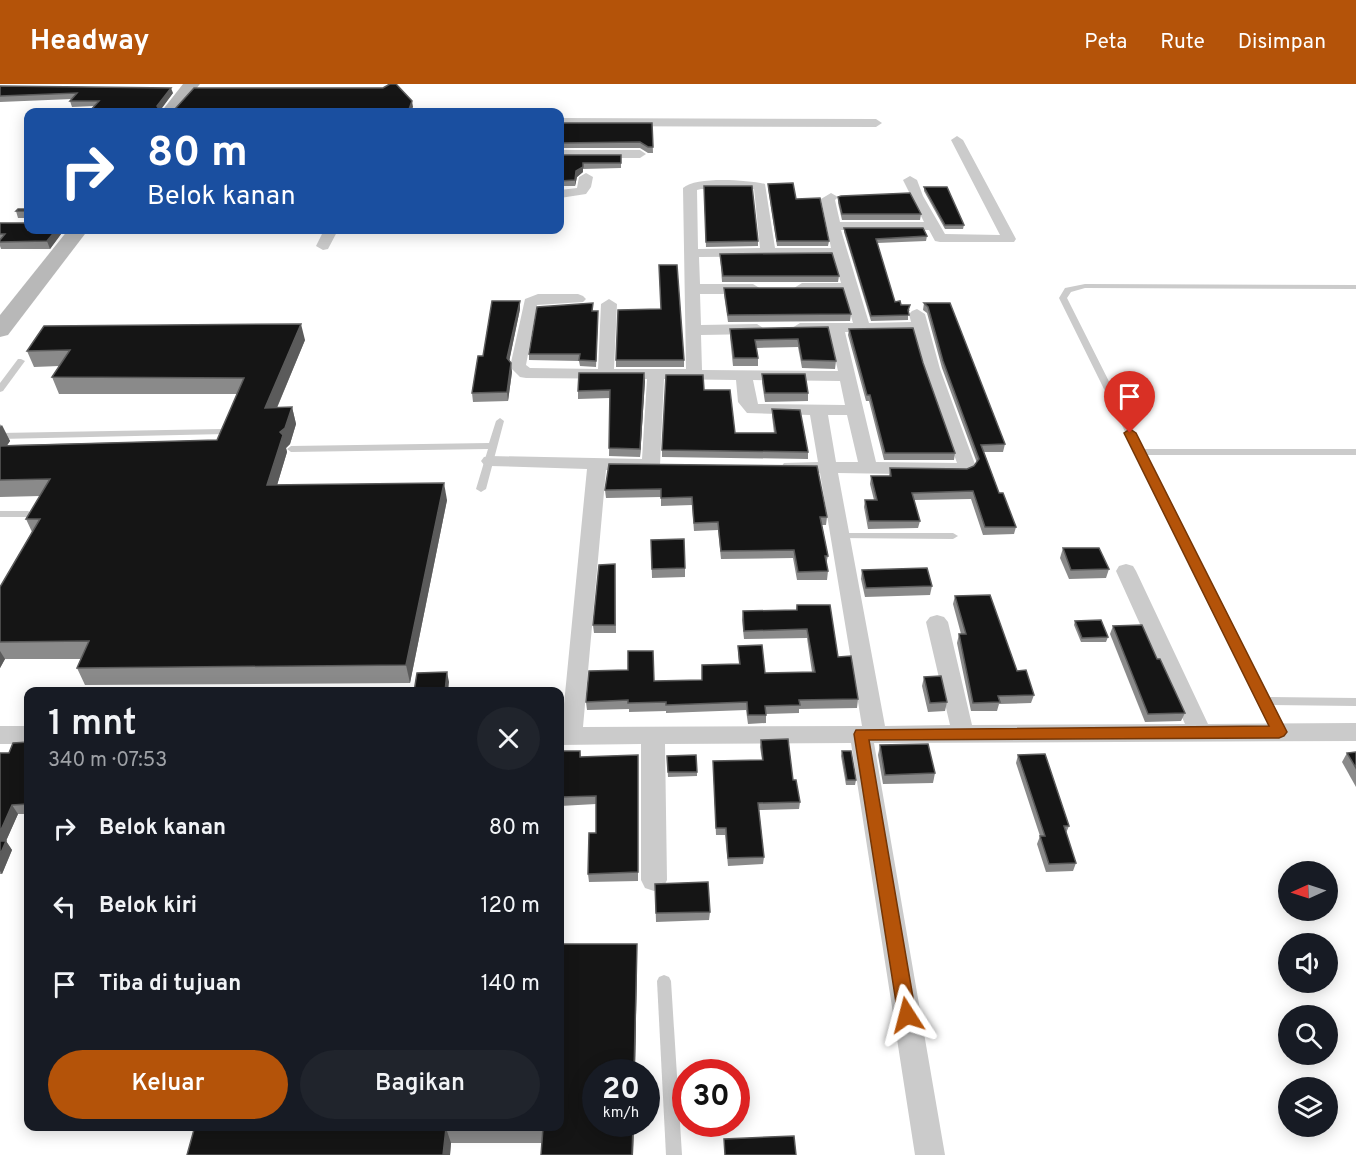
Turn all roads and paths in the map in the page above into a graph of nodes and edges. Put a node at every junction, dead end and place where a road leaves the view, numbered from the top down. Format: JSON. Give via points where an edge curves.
{"nodes":[{"id":1,"x":189,"y":87,"type":"edge"},
{"id":2,"x":172,"y":108,"type":"edge"},
{"id":3,"x":564,"y":122,"type":"edge"},
{"id":4,"x":876,"y":123,"type":"dead end"},
{"id":5,"x":564,"y":134,"type":"edge"},
{"id":6,"x":619,"y":134,"type":"edge"},
{"id":7,"x":957,"y":140,"type":"dead end"},
{"id":8,"x":564,"y":154,"type":"edge"},
{"id":9,"x":640,"y":154,"type":"dead end"},
{"id":10,"x":585,"y":177,"type":"dead end"},
{"id":11,"x":910,"y":180,"type":"dead end"},
{"id":12,"x":564,"y":193,"type":"edge"},
{"id":13,"x":831,"y":197,"type":"dead end"},
{"id":14,"x":835,"y":226,"type":"junction"},
{"id":15,"x":933,"y":226,"type":"junction"},
{"id":16,"x":75,"y":234,"type":"edge"},
{"id":17,"x":329,"y":234,"type":"edge"},
{"id":18,"x":323,"y":246,"type":"dead end"},
{"id":19,"x":768,"y":252,"type":"junction"},
{"id":20,"x":839,"y":252,"type":"junction"},
{"id":21,"x":693,"y":253,"type":"junction"},
{"id":22,"x":1356,"y":287,"type":"edge"},
{"id":23,"x":850,"y":288,"type":"junction"},
{"id":24,"x":694,"y":289,"type":"junction"},
{"id":25,"x":578,"y":299,"type":"dead end"},
{"id":26,"x":609,"y":304,"type":"dead end"},
{"id":27,"x":862,"y":327,"type":"junction"},
{"id":28,"x":837,"y":328,"type":"junction"},
{"id":29,"x":0,"y":330,"type":"edge"},
{"id":30,"x":694,"y":330,"type":"junction"},
{"id":31,"x":21,"y":361,"type":"dead end"},
{"id":32,"x":606,"y":373,"type":"junction"},
{"id":33,"x":656,"y":374,"type":"junction"},
{"id":34,"x":694,"y":374,"type":"junction"},
{"id":35,"x":744,"y":375,"type":"junction"},
{"id":36,"x":846,"y":376,"type":"junction"},
{"id":37,"x":0,"y":389,"type":"edge"},
{"id":38,"x":818,"y":410,"type":"junction"},
{"id":39,"x":854,"y":410,"type":"junction"},
{"id":40,"x":500,"y":421,"type":"dead end"},
{"id":41,"x":222,"y":432,"type":"edge"},
{"id":42,"x":0,"y":436,"type":"edge"},
{"id":43,"x":291,"y":449,"type":"dead end"},
{"id":44,"x":1139,"y":452,"type":"junction"},
{"id":45,"x":1356,"y":452,"type":"edge"},
{"id":46,"x":492,"y":453,"type":"junction"},
{"id":47,"x":597,"y":464,"type":"junction"},
{"id":48,"x":651,"y":465,"type":"junction"},
{"id":49,"x":675,"y":466,"type":"edge"},
{"id":50,"x":769,"y":467,"type":"edge"},
{"id":51,"x":828,"y":467,"type":"junction"},
{"id":52,"x":868,"y":468,"type":"junction"},
{"id":53,"x":481,"y":489,"type":"dead end"},
{"id":54,"x":0,"y":514,"type":"edge"},
{"id":55,"x":28,"y":514,"type":"edge"},
{"id":56,"x":839,"y":536,"type":"junction"},
{"id":57,"x":953,"y":536,"type":"dead end"},
{"id":58,"x":1126,"y":571,"type":"dead end"},
{"id":59,"x":937,"y":622,"type":"dead end"},
{"id":60,"x":1265,"y":701,"type":"junction"},
{"id":61,"x":1356,"y":702,"type":"edge"},
{"id":62,"x":1200,"y":732,"type":"junction"},
{"id":63,"x":1279,"y":732,"type":"junction"},
{"id":64,"x":1356,"y":732,"type":"edge"},
{"id":65,"x":868,"y":734,"type":"junction"},
{"id":66,"x":963,"y":734,"type":"junction"},
{"id":67,"x":0,"y":735,"type":"edge"},
{"id":68,"x":24,"y":735,"type":"edge"},
{"id":69,"x":565,"y":736,"type":"edge"},
{"id":70,"x":653,"y":737,"type":"junction"},
{"id":71,"x":654,"y":880,"type":"dead end"},
{"id":72,"x":664,"y":981,"type":"dead end"},
{"id":73,"x":674,"y":1155,"type":"edge"},
{"id":74,"x":930,"y":1155,"type":"edge"}],
"edges":[{"from":1,"to":2,"type":"street"},
{"from":3,"to":4,"type":"street"},
{"from":5,"to":6,"type":"street"},
{"from":7,"to":15,"type":"street","via":[[1009,239],[943,240]]},
{"from":8,"to":9,"type":"street"},
{"from":10,"to":12,"type":"street","via":[[581,191]]},
{"from":11,"to":15,"type":"street"},
{"from":13,"to":14,"type":"street","via":[[828,199]]},
{"from":14,"to":15,"type":"street"},
{"from":14,"to":20,"type":"street"},
{"from":16,"to":29,"type":"street"},
{"from":17,"to":18,"type":"street"},
{"from":19,"to":20,"type":"street"},
{"from":19,"to":21,"type":"street"},
{"from":19,"to":21,"type":"street","via":[[760,187],[695,185],[690,188]]},
{"from":20,"to":23,"type":"street"},
{"from":21,"to":24,"type":"street"},
{"from":22,"to":44,"type":"lane","via":[[1085,286],[1068,290],[1063,298]]},
{"from":23,"to":24,"type":"street"},
{"from":23,"to":27,"type":"street"},
{"from":24,"to":30,"type":"street"},
{"from":25,"to":32,"type":"street","via":[[530,302],[518,367],[526,373]]},
{"from":26,"to":32,"type":"street"},
{"from":27,"to":28,"type":"street"},
{"from":27,"to":52,"type":"street","via":[[918,320],[967,467]]},
{"from":28,"to":30,"type":"street"},
{"from":28,"to":36,"type":"street"},
{"from":30,"to":34,"type":"street"},
{"from":31,"to":37,"type":"lane"},
{"from":32,"to":33,"type":"street"},
{"from":33,"to":34,"type":"street"},
{"from":33,"to":48,"type":"street"},
{"from":34,"to":35,"type":"street"},
{"from":35,"to":36,"type":"street"},
{"from":35,"to":38,"type":"street","via":[[747,402],[753,409]]},
{"from":36,"to":39,"type":"street"},
{"from":38,"to":39,"type":"street"},
{"from":38,"to":51,"type":"street"},
{"from":39,"to":52,"type":"street"},
{"from":40,"to":46,"type":"lane"},
{"from":41,"to":42,"type":"lane"},
{"from":43,"to":46,"type":"lane"},
{"from":44,"to":45,"type":"lane"},
{"from":44,"to":60,"type":"lane"},
{"from":46,"to":47,"type":"street"},
{"from":46,"to":53,"type":"lane"},
{"from":47,"to":48,"type":"street"},
{"from":47,"to":69,"type":"street"},
{"from":48,"to":49,"type":"street"},
{"from":50,"to":51,"type":"street"},
{"from":51,"to":52,"type":"street"},
{"from":51,"to":56,"type":"street"},
{"from":54,"to":55,"type":"lane"},
{"from":56,"to":57,"type":"lane"},
{"from":56,"to":65,"type":"street"},
{"from":58,"to":62,"type":"street"},
{"from":59,"to":66,"type":"street"},
{"from":60,"to":61,"type":"lane"},
{"from":60,"to":63,"type":"lane"},
{"from":62,"to":63,"type":"street"},
{"from":62,"to":66,"type":"street"},
{"from":63,"to":64,"type":"street"},
{"from":65,"to":66,"type":"street"},
{"from":65,"to":70,"type":"street"},
{"from":65,"to":74,"type":"street"},
{"from":67,"to":68,"type":"street"},
{"from":69,"to":70,"type":"street"},
{"from":70,"to":71,"type":"street"},
{"from":72,"to":73,"type":"lane"}]}
